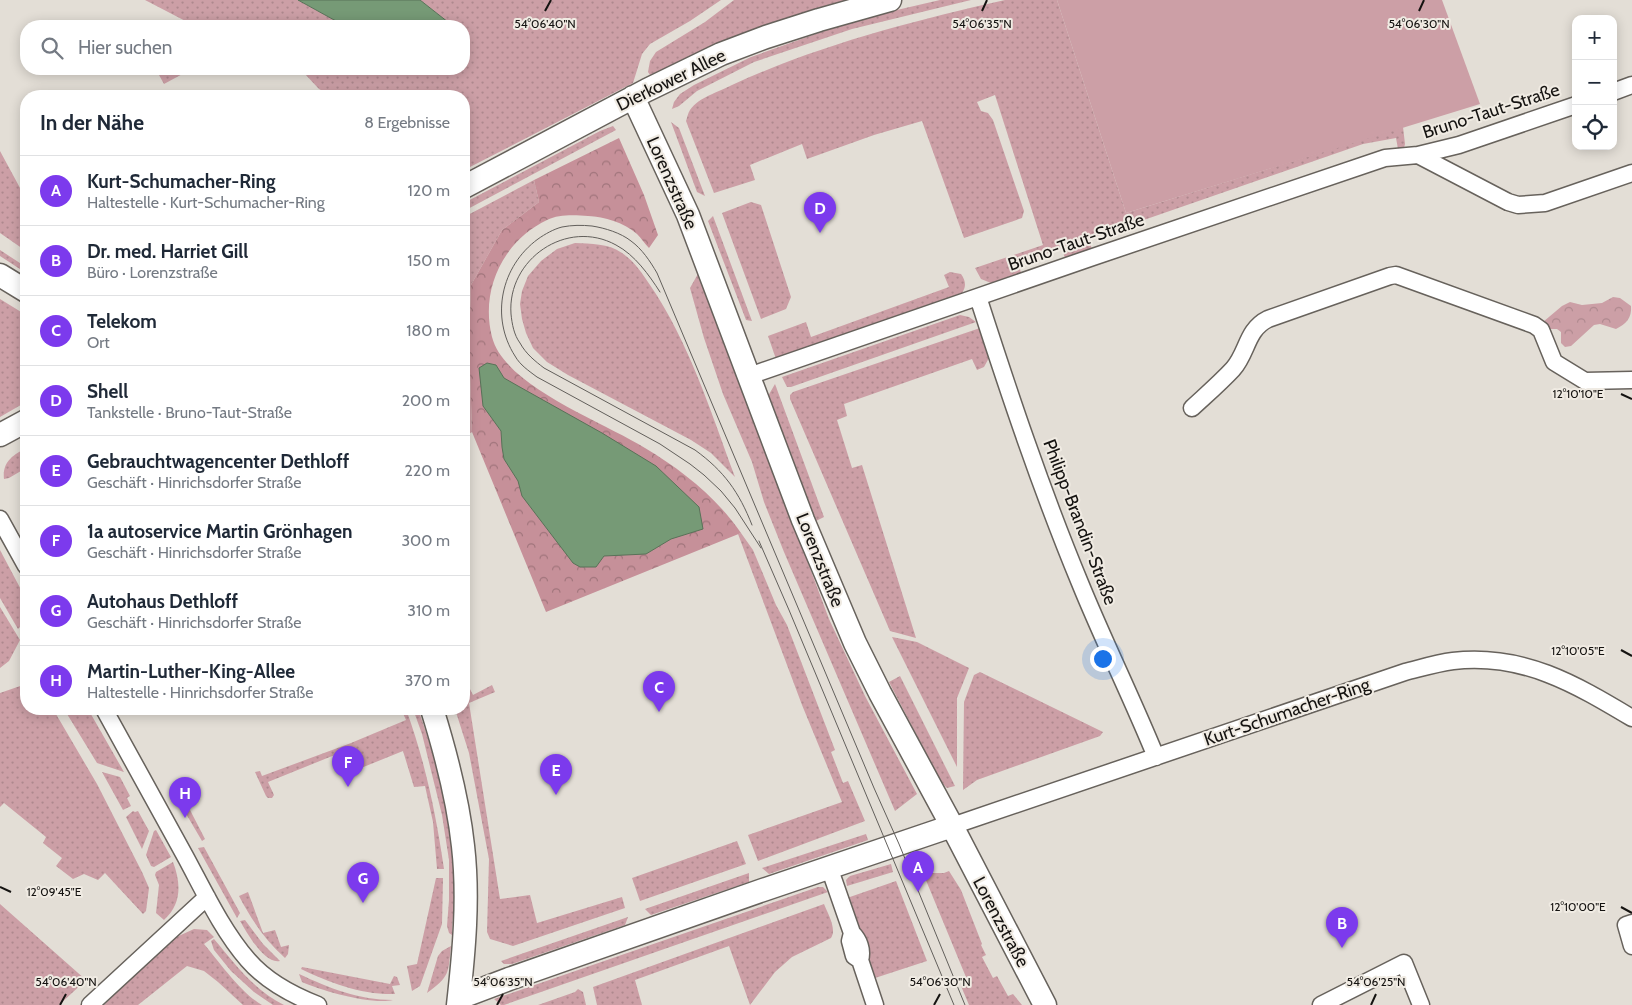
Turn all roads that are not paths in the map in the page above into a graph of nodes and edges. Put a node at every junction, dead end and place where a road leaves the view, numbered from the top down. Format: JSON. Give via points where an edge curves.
{"nodes":[{"id":1,"x":890,"y":0,"type":"edge"},
{"id":2,"x":1632,"y":85,"type":"edge"},
{"id":3,"x":1617,"y":91,"type":"edge"},
{"id":4,"x":633,"y":97,"type":"junction"},
{"id":5,"x":1572,"y":106,"type":"edge"},
{"id":6,"x":1418,"y":155,"type":"junction"},
{"id":7,"x":1632,"y":173,"type":"edge"},
{"id":8,"x":470,"y":184,"type":"edge"},
{"id":9,"x":0,"y":275,"type":"edge"},
{"id":10,"x":20,"y":287,"type":"edge"},
{"id":11,"x":978,"y":297,"type":"junction"},
{"id":12,"x":749,"y":376,"type":"junction"},
{"id":13,"x":1632,"y":380,"type":"edge"},
{"id":14,"x":1192,"y":408,"type":"dead end"},
{"id":15,"x":20,"y":424,"type":"edge"},
{"id":16,"x":0,"y":435,"type":"edge"},
{"id":17,"x":0,"y":519,"type":"edge"},
{"id":18,"x":20,"y":555,"type":"edge"},
{"id":19,"x":107,"y":715,"type":"edge"},
{"id":20,"x":434,"y":715,"type":"edge"},
{"id":21,"x":1632,"y":718,"type":"edge"},
{"id":22,"x":1156,"y":757,"type":"junction"},
{"id":23,"x":952,"y":826,"type":"junction"},
{"id":24,"x":829,"y":867,"type":"junction"},
{"id":25,"x":207,"y":896,"type":"junction"},
{"id":26,"x":1632,"y":923,"type":"edge"},
{"id":27,"x":1632,"y":946,"type":"edge"},
{"id":28,"x":454,"y":1003,"type":"edge"},
{"id":29,"x":90,"y":1005,"type":"edge"},
{"id":30,"x":318,"y":1005,"type":"edge"},
{"id":31,"x":875,"y":1005,"type":"edge"},
{"id":32,"x":1045,"y":1005,"type":"edge"},
{"id":33,"x":1321,"y":1005,"type":"edge"},
{"id":34,"x":1421,"y":1005,"type":"edge"}],
"edges":[{"from":1,"to":4,"type":"street","name":"Dierkower Allee","via":[[766,37],[721,54]]},
{"from":2,"to":3,"type":"street"},
{"from":4,"to":8,"type":"street","name":"Dierkower Allee"},
{"from":4,"to":12,"type":"street","name":"Lorenzstraße","via":[[688,215]]},
{"from":5,"to":6,"type":"street","name":"Bruno-Taut-Straße","via":[[1459,145]]},
{"from":6,"to":7,"type":"street","name":"Bruno-Taut-Straße","via":[[1518,205],[1545,203]]},
{"from":6,"to":11,"type":"street","name":"Bruno-Taut-Straße","via":[[1385,158]]},
{"from":9,"to":10,"type":"street"},
{"from":11,"to":12,"type":"street","name":"Bruno-Taut-Straße"},
{"from":11,"to":22,"type":"street","name":"Philipp-Brandin-Straße","via":[[1054,520]]},
{"from":12,"to":23,"type":"street","name":"Lorenzstraße","via":[[803,520],[855,643]]},
{"from":13,"to":14,"type":"street","via":[[1585,381],[1554,362],[1541,330],[1534,325],[1396,275],[1259,323],[1234,368]]},
{"from":15,"to":16,"type":"street"},
{"from":17,"to":18,"type":"street"},
{"from":19,"to":25,"type":"street"},
{"from":20,"to":28,"type":"street","via":[[458,807],[466,880]]},
{"from":21,"to":22,"type":"street","name":"Kurt-Schumacher-Ring","via":[[1568,681],[1537,670],[1496,661],[1454,661],[1405,672]]},
{"from":22,"to":23,"type":"street","name":"Kurt-Schumacher-Ring"},
{"from":23,"to":24,"type":"street","name":"Kurt-Schumacher-Ring"},
{"from":23,"to":32,"type":"street","name":"Lorenzstraße"},
{"from":24,"to":28,"type":"street","name":"Kurt-Schumacher-Ring","via":[[509,979]]},
{"from":24,"to":31,"type":"street","via":[[852,933],[850,941],[854,956],[860,960]]},
{"from":25,"to":29,"type":"street"},
{"from":25,"to":30,"type":"street","via":[[226,929],[261,973],[286,991]]},
{"from":26,"to":27,"type":"street","via":[[1626,925]]},
{"from":33,"to":34,"type":"street","via":[[1404,963]]}]}
